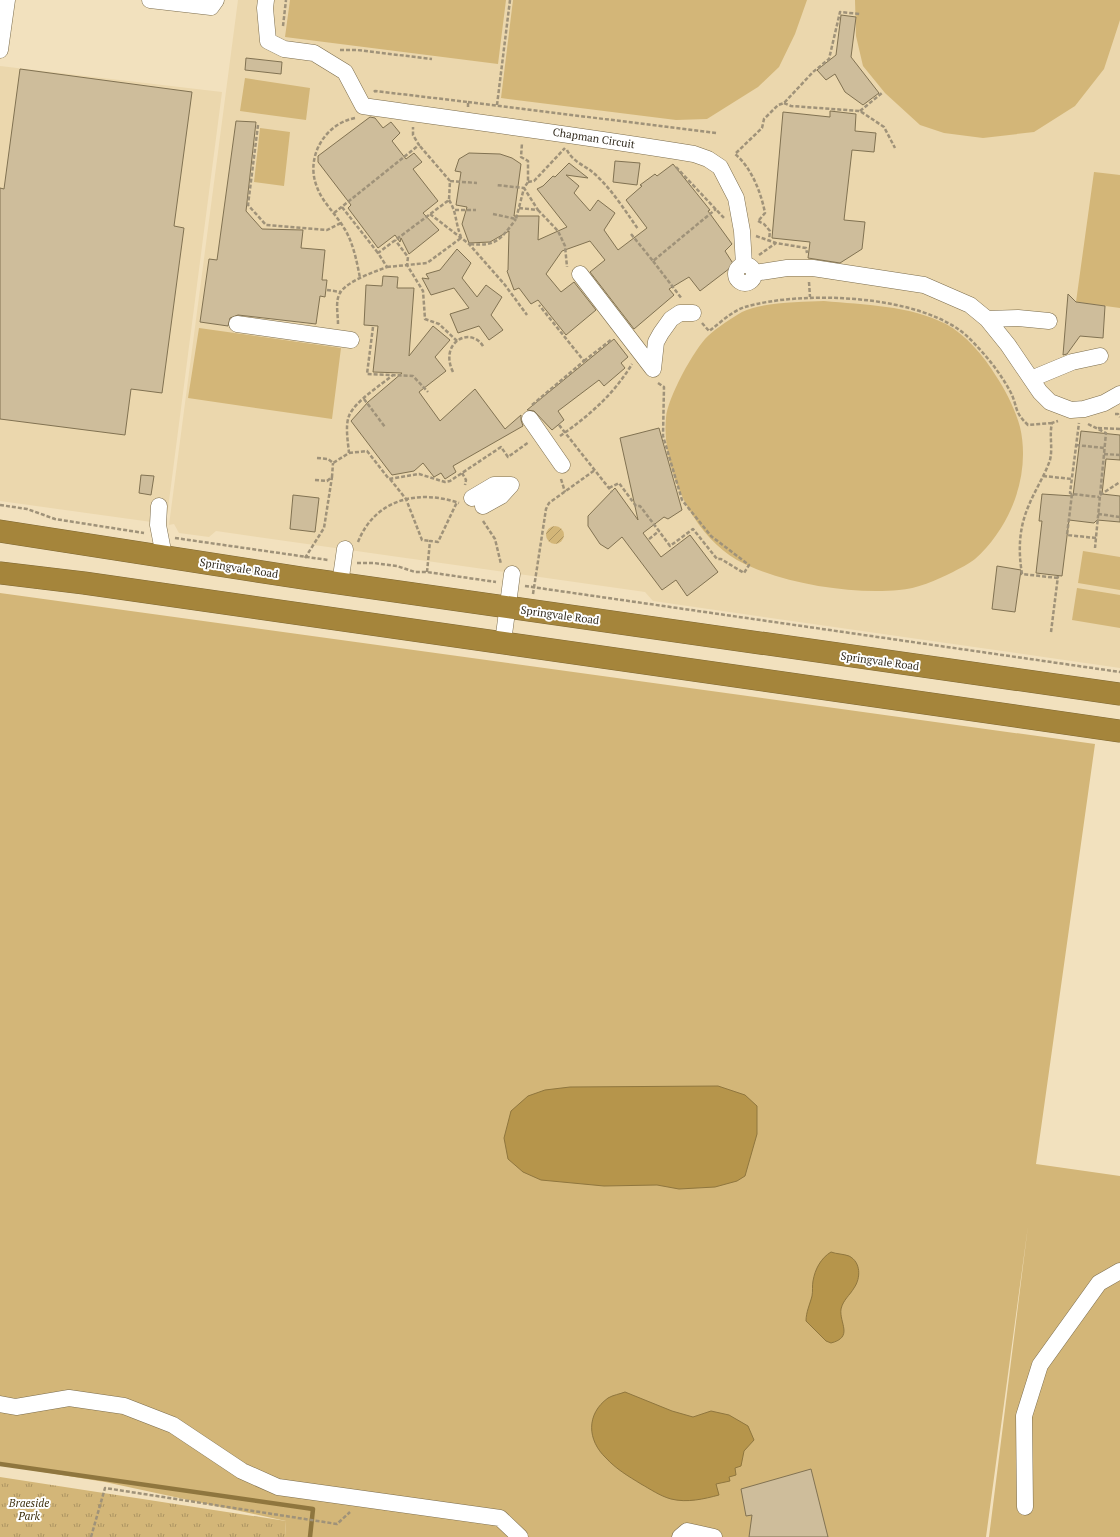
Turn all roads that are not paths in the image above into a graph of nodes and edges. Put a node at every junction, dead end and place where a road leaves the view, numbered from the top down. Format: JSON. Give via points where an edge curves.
{"nodes":[{"id":1,"x":7,"y":0,"type":"edge"},
{"id":2,"x":150,"y":0,"type":"edge"},
{"id":3,"x":216,"y":0,"type":"edge"},
{"id":4,"x":266,"y":0,"type":"edge"},
{"id":5,"x":2,"y":31,"type":"edge"},
{"id":6,"x":0,"y":50,"type":"edge"},
{"id":7,"x":574,"y":274,"type":"road end"},
{"id":8,"x":693,"y":313,"type":"road end"},
{"id":9,"x":987,"y":319,"type":"junction"},
{"id":10,"x":1049,"y":321,"type":"dead end"},
{"id":11,"x":237,"y":324,"type":"dead end"},
{"id":12,"x":344,"y":338,"type":"road end"},
{"id":13,"x":1100,"y":356,"type":"dead end"},
{"id":14,"x":1031,"y":380,"type":"junction"},
{"id":15,"x":1120,"y":394,"type":"edge"},
{"id":16,"x":530,"y":413,"type":"road end"},
{"id":17,"x":562,"y":465,"type":"dead end"},
{"id":18,"x":512,"y":484,"type":"dead end"},
{"id":19,"x":159,"y":506,"type":"dead end"},
{"id":20,"x":471,"y":506,"type":"road end"},
{"id":21,"x":0,"y":531,"type":"edge"},
{"id":22,"x":162,"y":546,"type":"junction"},
{"id":23,"x":350,"y":556,"type":"road end"},
{"id":24,"x":0,"y":574,"type":"edge"},
{"id":25,"x":508,"y":575,"type":"road end"},
{"id":26,"x":340,"y":584,"type":"junction"},
{"id":27,"x":508,"y":608,"type":"junction"},
{"id":28,"x":503,"y":642,"type":"junction"},
{"id":29,"x":1120,"y":694,"type":"edge"},
{"id":30,"x":1120,"y":730,"type":"edge"},
{"id":31,"x":1120,"y":1271,"type":"edge"},
{"id":32,"x":0,"y":1404,"type":"edge"},
{"id":33,"x":1025,"y":1507,"type":"dead end"},
{"id":34,"x":520,"y":1537,"type":"edge"},
{"id":35,"x":680,"y":1537,"type":"edge"},
{"id":36,"x":714,"y":1537,"type":"edge"}],
"edges":[{"from":1,"to":5,"type":"street"},
{"from":2,"to":3,"type":"street","via":[[211,7]]},
{"from":4,"to":9,"type":"street","name":"Chapman Circuit","via":[[268,41],[284,49],[314,53],[345,72],[360,112],[469,122],[569,142],[694,154],[720,167],[736,198],[749,269],[813,268],[924,285],[970,305]]},
{"from":5,"to":6,"type":"street"},
{"from":7,"to":8,"type":"street","via":[[640,352],[654,375],[656,342],[661,333],[671,319],[680,313]]},
{"from":9,"to":10,"type":"street"},
{"from":9,"to":14,"type":"street"},
{"from":11,"to":12,"type":"street"},
{"from":13,"to":14,"type":"street","via":[[1072,362]]},
{"from":14,"to":15,"type":"street","via":[[1050,402],[1071,410],[1104,403]]},
{"from":16,"to":17,"type":"street"},
{"from":18,"to":20,"type":"street","via":[[494,485]]},
{"from":19,"to":22,"type":"street","via":[[158,525]]},
{"from":21,"to":22,"type":"highway","name":"Springvale Road"},
{"from":22,"to":26,"type":"highway","name":"Springvale Road","via":[[302,578]]},
{"from":23,"to":26,"type":"street"},
{"from":24,"to":28,"type":"highway","via":[[84,583]]},
{"from":25,"to":27,"type":"street"},
{"from":26,"to":27,"type":"highway","name":"Springvale Road"},
{"from":27,"to":28,"type":"street"},
{"from":27,"to":29,"type":"highway","name":"Springvale Road"},
{"from":28,"to":30,"type":"highway"},
{"from":31,"to":33,"type":"street","via":[[1099,1283],[1040,1365],[1024,1416]]},
{"from":32,"to":34,"type":"street","via":[[16,1407],[69,1398],[124,1406],[173,1425],[242,1471],[278,1487],[500,1518]]},
{"from":35,"to":36,"type":"street","via":[[688,1531]]}]}
